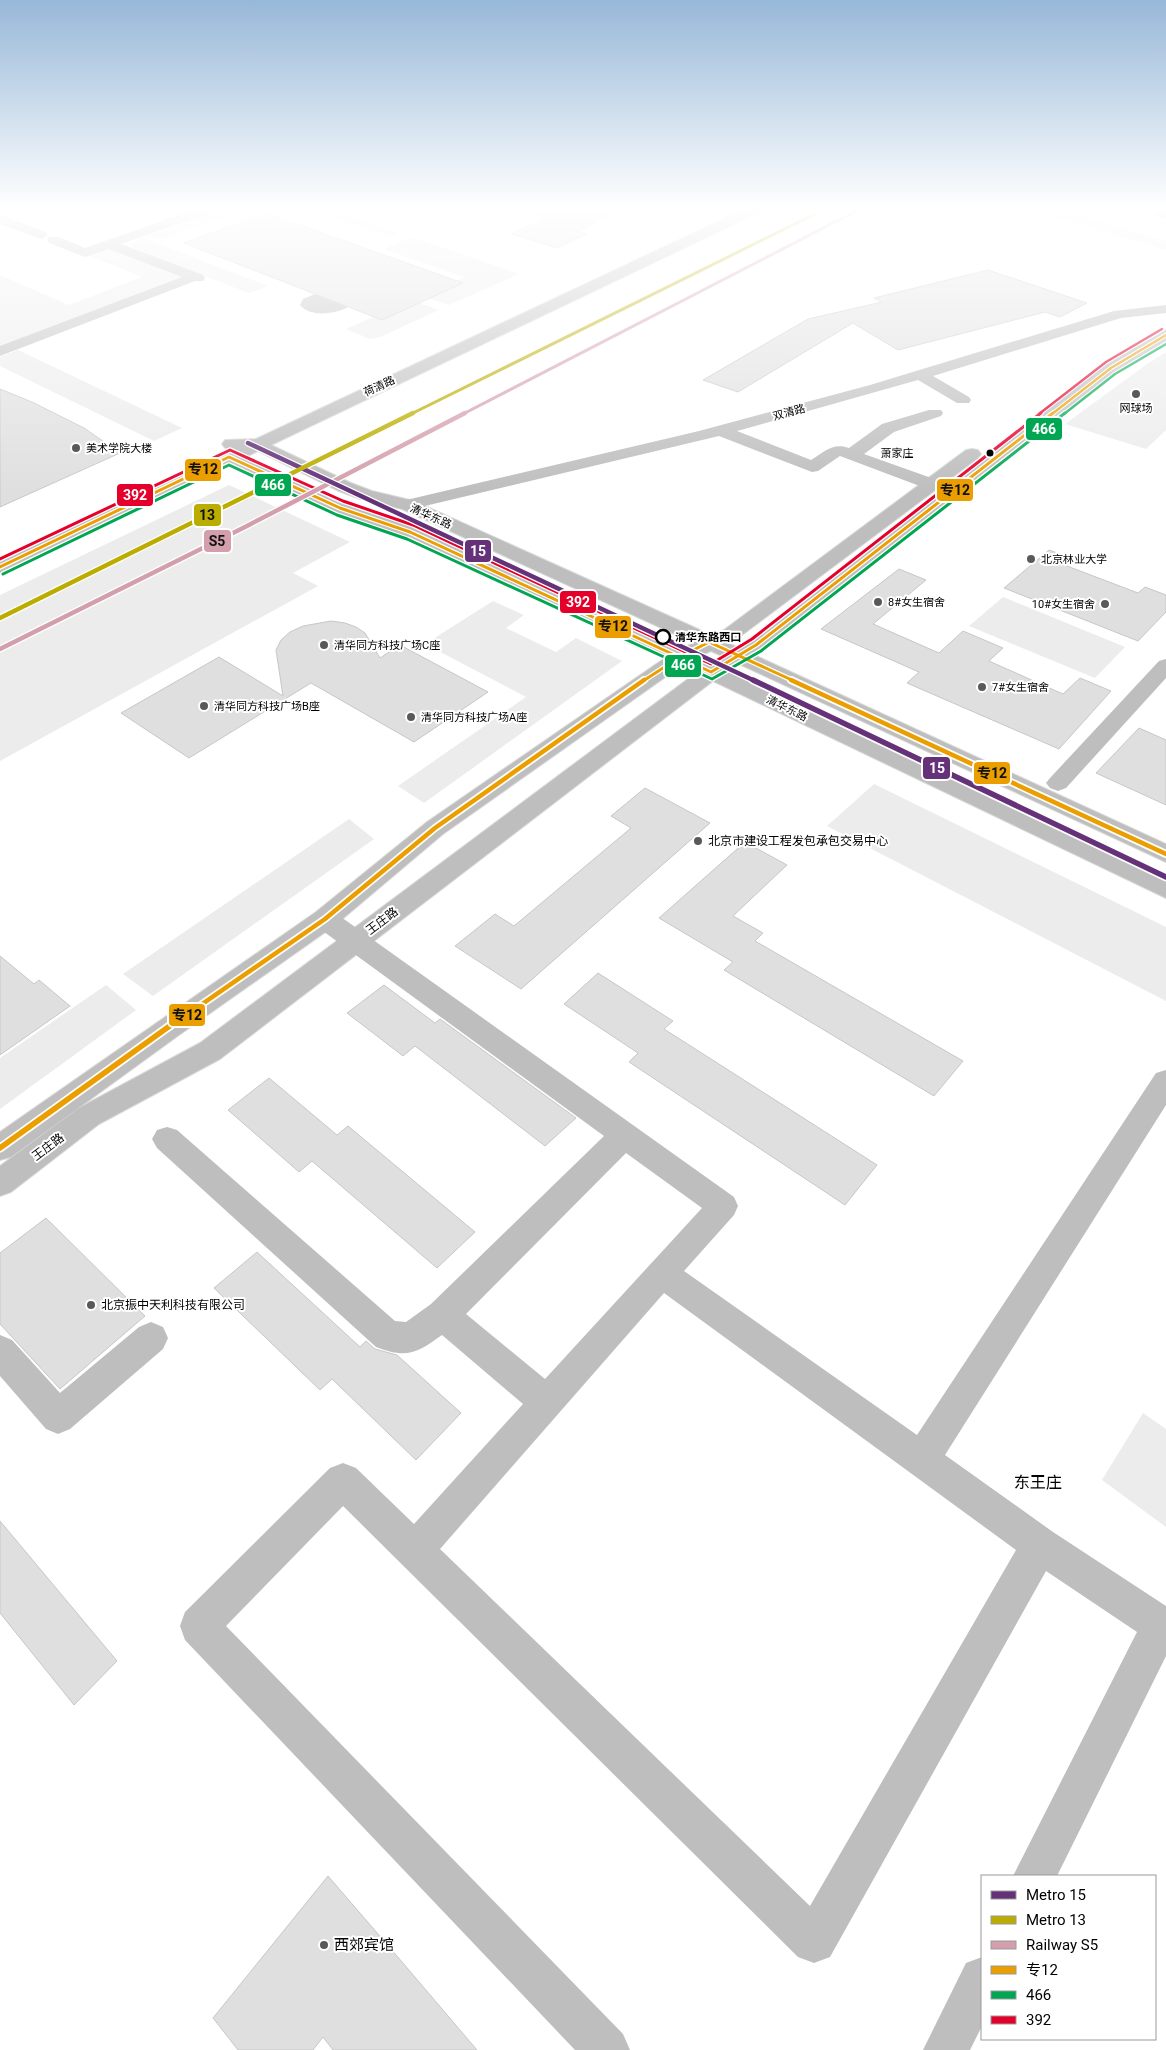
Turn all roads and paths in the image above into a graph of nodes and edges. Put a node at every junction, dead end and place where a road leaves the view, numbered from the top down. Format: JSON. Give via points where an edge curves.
{"nodes":[{"id":1,"x":128,"y":303,"type":"edge"},
{"id":2,"x":538,"y":303,"type":"edge"},
{"id":3,"x":556,"y":303,"type":"edge"},
{"id":4,"x":1166,"y":309,"type":"edge"},
{"id":5,"x":1166,"y":319,"type":"edge"},
{"id":6,"x":1166,"y":335,"type":"edge"},
{"id":7,"x":0,"y":351,"type":"edge"},
{"id":8,"x":920,"y":375,"type":"junction"},
{"id":9,"x":963,"y":400,"type":"dead end"},
{"id":10,"x":936,"y":413,"type":"dead end"},
{"id":11,"x":720,"y":430,"type":"junction"},
{"id":12,"x":256,"y":444,"type":"junction"},
{"id":13,"x":230,"y":450,"type":"junction"},
{"id":14,"x":851,"y":455,"type":"junction"},
{"id":15,"x":253,"y":469,"type":"junction"},
{"id":16,"x":931,"y":484,"type":"junction"},
{"id":17,"x":408,"y":505,"type":"junction"},
{"id":18,"x":0,"y":554,"type":"edge"},
{"id":19,"x":0,"y":567,"type":"edge"},
{"id":20,"x":0,"y":577,"type":"edge"},
{"id":21,"x":709,"y":642,"type":"junction"},
{"id":22,"x":748,"y":651,"type":"junction"},
{"id":23,"x":680,"y":657,"type":"junction"},
{"id":24,"x":1166,"y":665,"type":"edge"},
{"id":25,"x":711,"y":672,"type":"junction"},
{"id":26,"x":1058,"y":783,"type":"dead end"},
{"id":27,"x":1166,"y":854,"type":"edge"},
{"id":28,"x":1166,"y":889,"type":"edge"},
{"id":29,"x":325,"y":919,"type":"junction"},
{"id":30,"x":357,"y":940,"type":"junction"},
{"id":31,"x":1166,"y":1081,"type":"edge"},
{"id":32,"x":624,"y":1135,"type":"junction"},
{"id":33,"x":167,"y":1139,"type":"dead end"},
{"id":34,"x":0,"y":1148,"type":"edge"},
{"id":35,"x":0,"y":1183,"type":"edge"},
{"id":36,"x":662,"y":1273,"type":"junction"},
{"id":37,"x":443,"y":1315,"type":"junction"},
{"id":38,"x":151,"y":1338,"type":"dead end"},
{"id":39,"x":0,"y":1351,"type":"edge"},
{"id":40,"x":547,"y":1402,"type":"junction"},
{"id":41,"x":922,"y":1459,"type":"junction"},
{"id":42,"x":1040,"y":1545,"type":"junction"},
{"id":43,"x":415,"y":1550,"type":"junction"},
{"id":44,"x":1163,"y":1627,"type":"edge"},
{"id":45,"x":1035,"y":1875,"type":"edge"},
{"id":46,"x":981,"y":1981,"type":"edge"},
{"id":47,"x":608,"y":2050,"type":"edge"},
{"id":48,"x":946,"y":2050,"type":"edge"}],
"edges":[{"from":1,"to":7,"type":"main road"},
{"from":2,"to":13,"type":"main road","name":"荷清路"},
{"from":3,"to":12,"type":"main road","name":"荷清路"},
{"from":4,"to":8,"type":"main road","name":"双清路","via":[[1119,314]]},
{"from":5,"to":16,"type":"main road","via":[[1067,382]]},
{"from":6,"to":22,"type":"main road","via":[[1111,368]]},
{"from":8,"to":9,"type":"main road"},
{"from":8,"to":11,"type":"main road","name":"双清路"},
{"from":10,"to":14,"type":"main road","via":[[888,428]]},
{"from":11,"to":14,"type":"main road","via":[[812,467],[838,450]]},
{"from":11,"to":17,"type":"main road","name":"双清路"},
{"from":12,"to":13,"type":"main road","name":"清华东路"},
{"from":12,"to":17,"type":"main road","name":"清华东路","via":[[345,487]]},
{"from":13,"to":15,"type":"main road","name":"清华东路"},
{"from":13,"to":18,"type":"main road","name":"荷清路"},
{"from":13,"to":19,"type":"main road","name":"荷清路"},
{"from":14,"to":16,"type":"main road"},
{"from":15,"to":20,"type":"main road","via":[[224,470]]},
{"from":15,"to":23,"type":"main road","name":"清华东路","via":[[332,506],[410,532]]},
{"from":16,"to":21,"type":"main road","via":[[731,634]]},
{"from":17,"to":21,"type":"main road","name":"清华东路"},
{"from":21,"to":22,"type":"main road","name":"清华东路"},
{"from":21,"to":23,"type":"main road"},
{"from":22,"to":25,"type":"main road","name":"王庄路"},
{"from":22,"to":27,"type":"main road","name":"清华东路"},
{"from":23,"to":25,"type":"main road","name":"清华东路"},
{"from":23,"to":29,"type":"main road","via":[[435,828]]},
{"from":24,"to":26,"type":"main road"},
{"from":25,"to":28,"type":"main road","name":"清华东路"},
{"from":25,"to":30,"type":"main road","name":"王庄路"},
{"from":29,"to":30,"type":"main road"},
{"from":29,"to":34,"type":"main road"},
{"from":30,"to":32,"type":"main road"},
{"from":30,"to":35,"type":"main road","name":"王庄路","via":[[210,1052],[89,1116]]},
{"from":31,"to":41,"type":"main road"},
{"from":32,"to":36,"type":"main road","via":[[723,1206]]},
{"from":32,"to":37,"type":"main road"},
{"from":33,"to":37,"type":"main road","via":[[388,1336],[412,1338]]},
{"from":36,"to":40,"type":"main road"},
{"from":36,"to":41,"type":"main road"},
{"from":37,"to":40,"type":"main road"},
{"from":38,"to":39,"type":"main road","via":[[58,1417]]},
{"from":40,"to":43,"type":"main road"},
{"from":41,"to":42,"type":"main road"},
{"from":42,"to":43,"type":"main road","via":[[814,1940]]},
{"from":42,"to":44,"type":"main road"},
{"from":43,"to":47,"type":"main road","via":[[343,1480],[200,1626]]},
{"from":44,"to":45,"type":"main road"},
{"from":46,"to":48,"type":"main road"}]}
